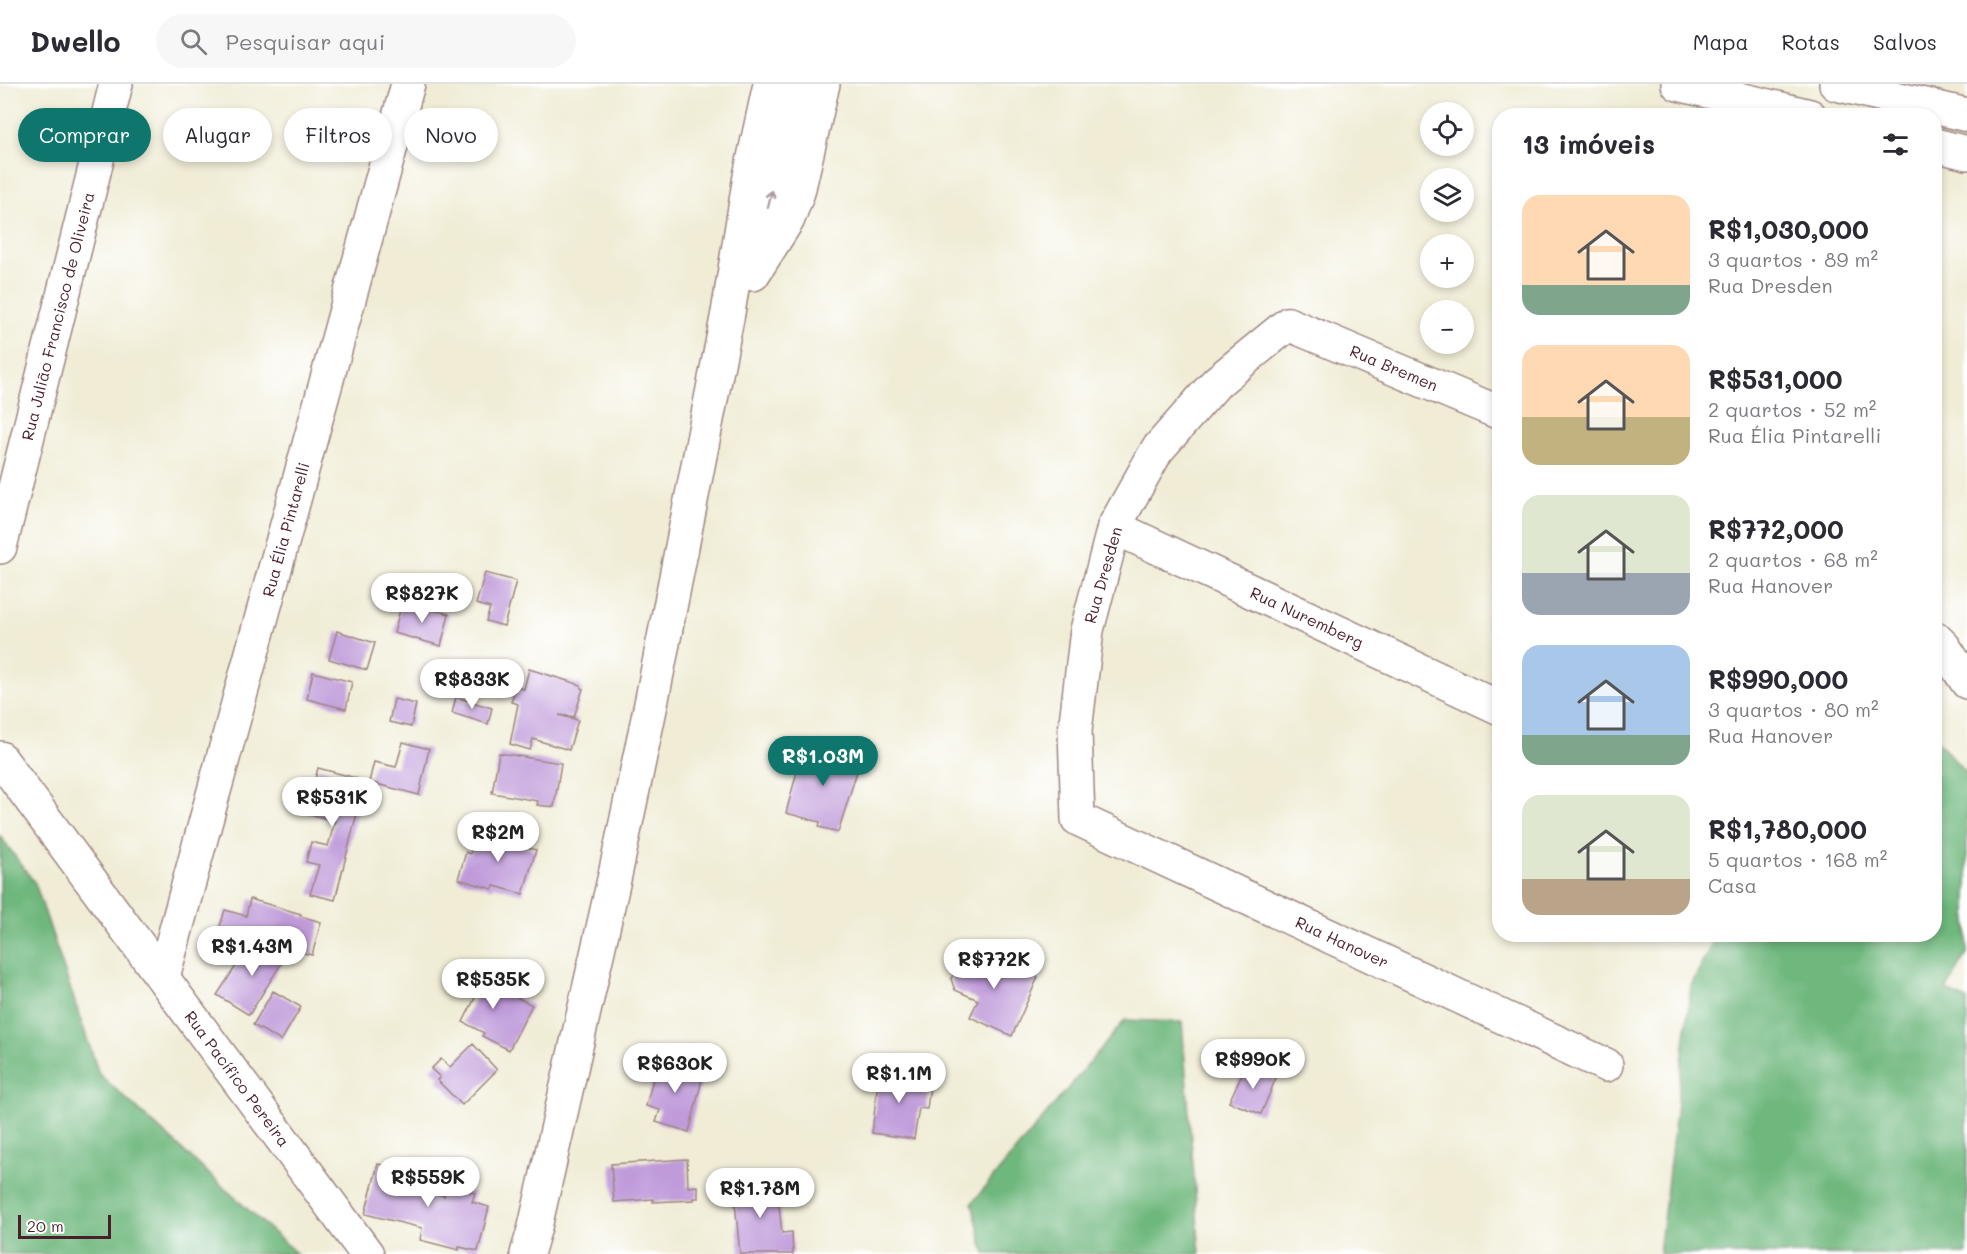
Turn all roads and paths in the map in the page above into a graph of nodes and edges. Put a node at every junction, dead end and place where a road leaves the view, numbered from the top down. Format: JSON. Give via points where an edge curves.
{"nodes":[{"id":1,"x":116,"y":84,"type":"edge"},
{"id":2,"x":408,"y":84,"type":"edge"},
{"id":3,"x":770,"y":84,"type":"edge"},
{"id":4,"x":797,"y":84,"type":"edge"},
{"id":5,"x":823,"y":84,"type":"edge"},
{"id":6,"x":1678,"y":84,"type":"edge"},
{"id":7,"x":1835,"y":84,"type":"edge"},
{"id":8,"x":1777,"y":108,"type":"edge"},
{"id":9,"x":1828,"y":108,"type":"edge"},
{"id":10,"x":1901,"y":108,"type":"edge"},
{"id":11,"x":1942,"y":112,"type":"edge"},
{"id":12,"x":1967,"y":115,"type":"edge"},
{"id":13,"x":1942,"y":147,"type":"edge"},
{"id":14,"x":1967,"y":153,"type":"edge"},
{"id":15,"x":728,"y":313,"type":"junction"},
{"id":16,"x":1288,"y":324,"type":"joint"},
{"id":17,"x":1492,"y":410,"type":"edge"},
{"id":18,"x":1114,"y":527,"type":"junction"},
{"id":19,"x":0,"y":547,"type":"edge"},
{"id":20,"x":1942,"y":646,"type":"edge"},
{"id":21,"x":1967,"y":682,"type":"edge"},
{"id":22,"x":1492,"y":704,"type":"edge"},
{"id":23,"x":0,"y":758,"type":"edge"},
{"id":24,"x":1078,"y":819,"type":"joint"},
{"id":25,"x":163,"y":977,"type":"junction"},
{"id":26,"x":1606,"y":1065,"type":"dead end"},
{"id":27,"x":367,"y":1254,"type":"edge"},
{"id":28,"x":527,"y":1254,"type":"edge"}],
"edges":[{"from":1,"to":19,"type":"street","name":"Rua Julião Francisco de Oliveira"},
{"from":2,"to":25,"type":"street","name":"Rua Élia Pintarelli"},
{"from":3,"to":15,"type":"street","via":[[748,186]]},
{"from":15,"to":4,"type":"street","one_way":true,"via":[[765,222]]},
{"from":5,"to":15,"type":"street","via":[[788,219]]},
{"from":6,"to":8,"type":"street"},
{"from":7,"to":9,"type":"street"},
{"from":7,"to":10,"type":"street"},
{"from":11,"to":12,"type":"street"},
{"from":13,"to":14,"type":"street"},
{"from":15,"to":28,"type":"street","via":[[620,853]]},
{"from":16,"to":17,"type":"street","name":"Rua Bremen"},
{"from":16,"to":18,"type":"street","name":"Rua Dresden","via":[[1217,382],[1157,450]]},
{"from":18,"to":22,"type":"street","name":"Rua Nuremberg"},
{"from":18,"to":24,"type":"street","name":"Rua Dresden","via":[[1087,630],[1075,731]]},
{"from":20,"to":21,"type":"street"},
{"from":23,"to":25,"type":"street","name":"Rua Pacífico Pereira"},
{"from":24,"to":26,"type":"street","name":"Rua Hanover"},
{"from":25,"to":27,"type":"street","name":"Rua Pacífico Pereira"}]}
